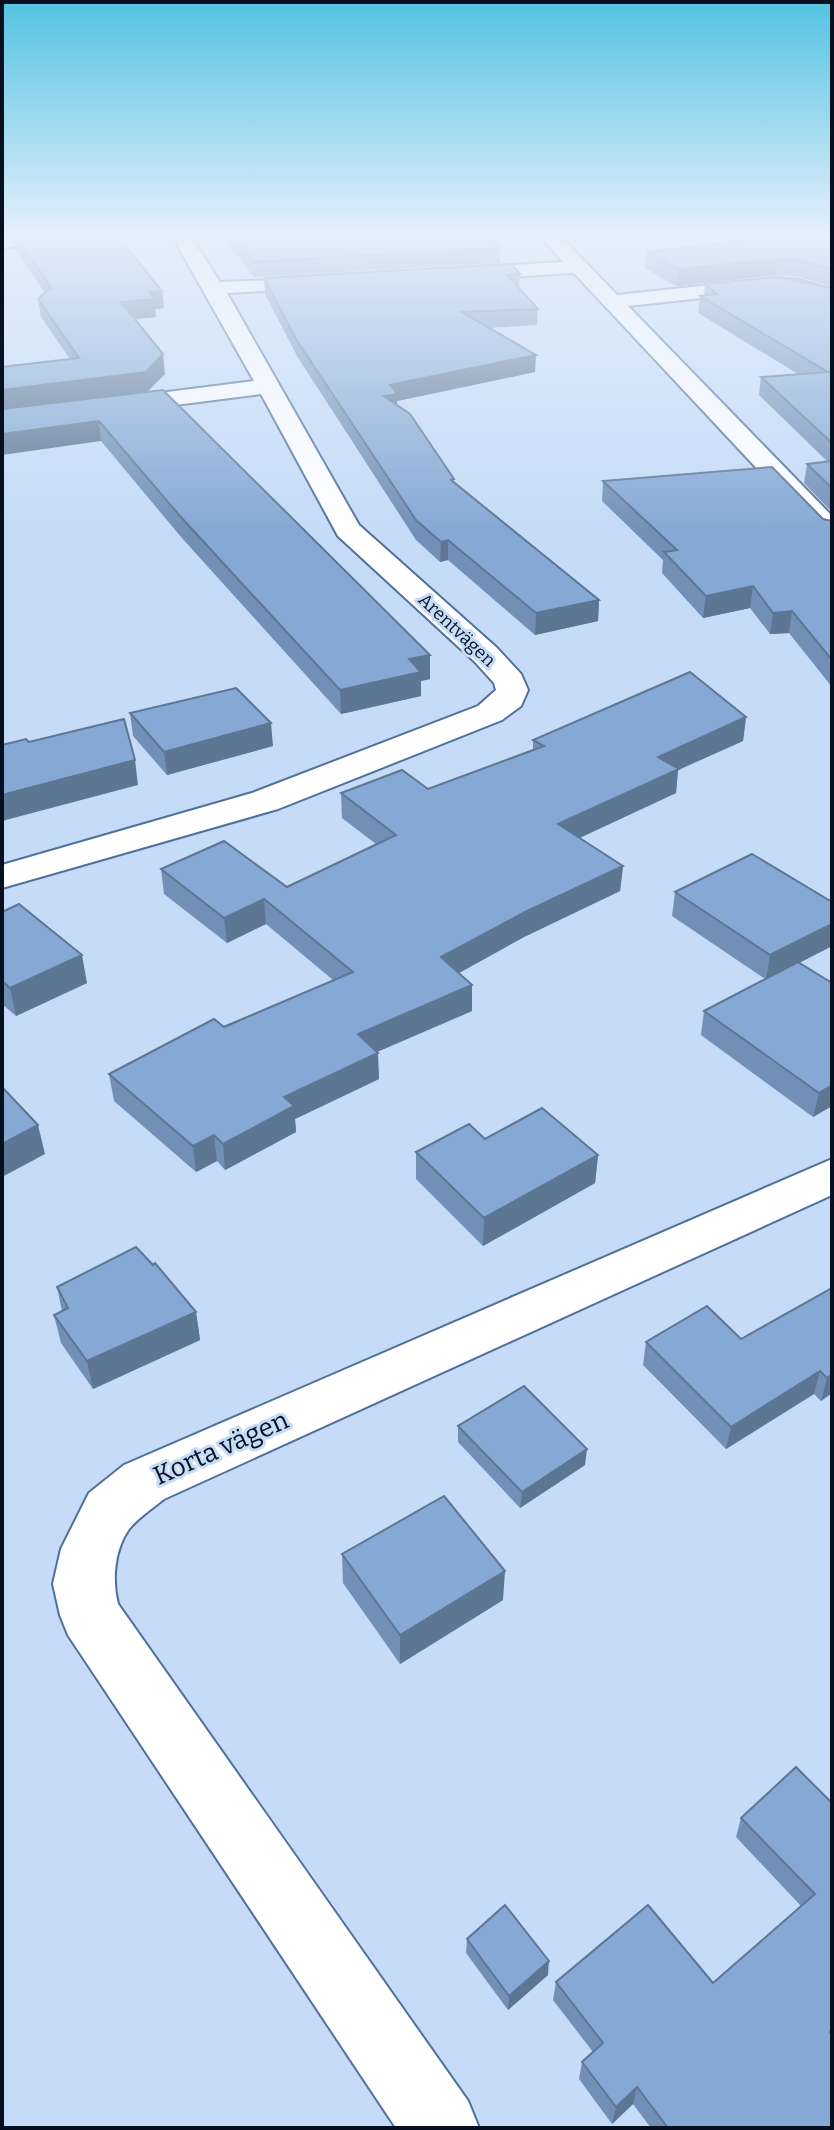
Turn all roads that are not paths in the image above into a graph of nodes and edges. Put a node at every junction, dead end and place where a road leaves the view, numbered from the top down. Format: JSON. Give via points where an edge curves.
{"nodes":[{"id":1,"x":238,"y":333,"type":"edge"},
{"id":2,"x":642,"y":333,"type":"edge"},
{"id":3,"x":266,"y":386,"type":"junction"},
{"id":4,"x":2,"y":420,"type":"edge"},
{"id":5,"x":832,"y":532,"type":"edge"},
{"id":6,"x":2,"y":877,"type":"edge"},
{"id":7,"x":832,"y":1176,"type":"edge"},
{"id":8,"x":441,"y":2128,"type":"edge"}],
"edges":[{"from":1,"to":3,"type":"street","name":"Arentvägen"},
{"from":2,"to":5,"type":"street"},
{"from":3,"to":4,"type":"street"},
{"from":3,"to":6,"type":"street","name":"Arentvägen","via":[[348,530],[486,655],[510,681],[509,699],[490,713],[265,801]]},
{"from":7,"to":8,"type":"street","name":"Korta vägen","via":[[144,1482],[109,1511],[90,1549],[83,1584],[90,1615]]}]}
